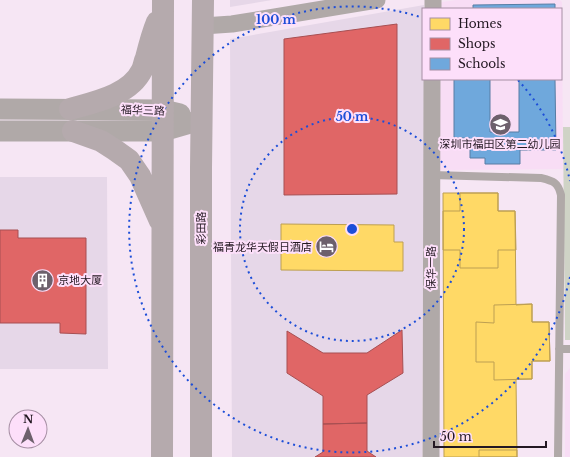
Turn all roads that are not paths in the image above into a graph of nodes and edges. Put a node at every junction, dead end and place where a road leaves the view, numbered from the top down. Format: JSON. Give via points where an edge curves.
{"nodes":[{"id":1,"x":377,"y":0,"type":"edge"},
{"id":2,"x":202,"y":1,"type":"edge"},
{"id":3,"x":163,"y":3,"type":"edge"},
{"id":4,"x":203,"y":26,"type":"junction"},
{"id":5,"x":432,"y":80,"type":"edge"},
{"id":6,"x":0,"y":109,"type":"edge"},
{"id":7,"x":70,"y":109,"type":"junction"},
{"id":8,"x":163,"y":120,"type":"junction"},
{"id":9,"x":201,"y":120,"type":"junction"},
{"id":10,"x":0,"y":131,"type":"edge"},
{"id":11,"x":73,"y":131,"type":"junction"},
{"id":12,"x":432,"y":175,"type":"junction"},
{"id":13,"x":162,"y":225,"type":"junction"},
{"id":14,"x":570,"y":348,"type":"edge"},
{"id":15,"x":559,"y":349,"type":"junction"},
{"id":16,"x":162,"y":457,"type":"edge"},
{"id":17,"x":202,"y":457,"type":"edge"},
{"id":18,"x":430,"y":457,"type":"edge"},
{"id":19,"x":558,"y":457,"type":"edge"}],
"edges":[{"from":1,"to":4,"type":"street","via":[[232,24]]},
{"from":2,"to":4,"type":"main road","name":"彩田路"},
{"from":3,"to":7,"type":"main road","via":[[142,70],[136,79],[117,94]]},
{"from":3,"to":8,"type":"main road"},
{"from":4,"to":9,"type":"main road","name":"彩田路"},
{"from":5,"to":12,"type":"street","name":"保华一路"},
{"from":6,"to":7,"type":"street","name":"福华三路"},
{"from":7,"to":8,"type":"street","name":"福华三路"},
{"from":8,"to":9,"type":"street","name":"福华三路"},
{"from":8,"to":11,"type":"street","name":"福华三路"},
{"from":8,"to":13,"type":"main road"},
{"from":9,"to":17,"type":"main road","name":"彩田路"},
{"from":10,"to":11,"type":"street","name":"福华三路"},
{"from":11,"to":13,"type":"main road","via":[[101,141],[129,160],[140,176]]},
{"from":12,"to":15,"type":"lane","via":[[541,178],[552,181],[559,187]]},
{"from":12,"to":18,"type":"street","name":"保华一路"},
{"from":13,"to":16,"type":"main road"},
{"from":14,"to":15,"type":"lane"},
{"from":15,"to":19,"type":"lane"}]}
